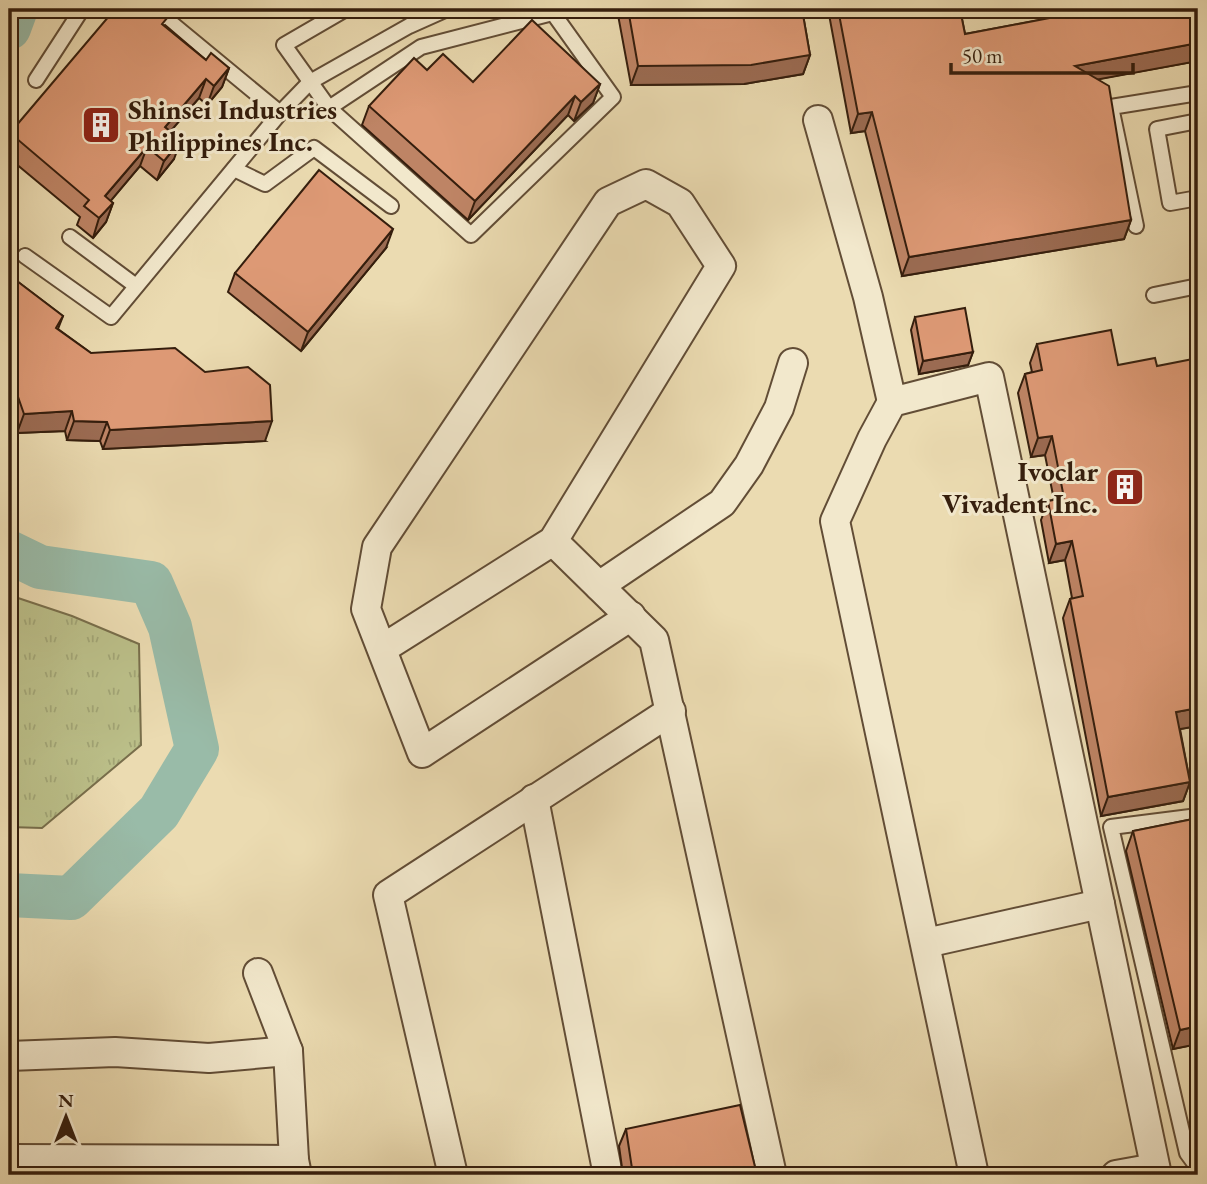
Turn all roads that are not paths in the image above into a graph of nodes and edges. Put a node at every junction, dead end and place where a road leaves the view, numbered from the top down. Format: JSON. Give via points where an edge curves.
{"nodes":[{"id":1,"x":82,"y":9,"type":"edge"},
{"id":2,"x":154,"y":9,"type":"edge"},
{"id":3,"x":346,"y":9,"type":"edge"},
{"id":4,"x":447,"y":9,"type":"edge"},
{"id":5,"x":568,"y":9,"type":"edge"},
{"id":6,"x":553,"y":13,"type":"junction"},
{"id":7,"x":36,"y":80,"type":"dead end"},
{"id":8,"x":310,"y":82,"type":"junction"},
{"id":9,"x":1198,"y":93,"type":"edge"},
{"id":10,"x":329,"y":108,"type":"junction"},
{"id":11,"x":280,"y":113,"type":"junction"},
{"id":12,"x":818,"y":120,"type":"dead end"},
{"id":13,"x":1198,"y":121,"type":"edge"},
{"id":14,"x":234,"y":169,"type":"junction"},
{"id":15,"x":1198,"y":198,"type":"edge"},
{"id":16,"x":391,"y":206,"type":"dead end"},
{"id":17,"x":1136,"y":226,"type":"dead end"},
{"id":18,"x":70,"y":237,"type":"dead end"},
{"id":19,"x":25,"y":257,"type":"dead end"},
{"id":20,"x":136,"y":286,"type":"junction"},
{"id":21,"x":1198,"y":286,"type":"edge"},
{"id":22,"x":1154,"y":295,"type":"dead end"},
{"id":23,"x":793,"y":363,"type":"dead end"},
{"id":24,"x":892,"y":402,"type":"junction"},
{"id":25,"x":553,"y":541,"type":"junction"},
{"id":26,"x":599,"y":586,"type":"junction"},
{"id":27,"x":631,"y":615,"type":"junction"},
{"id":28,"x":382,"y":649,"type":"junction"},
{"id":29,"x":671,"y":711,"type":"junction"},
{"id":30,"x":534,"y":799,"type":"junction"},
{"id":31,"x":1198,"y":816,"type":"edge"},
{"id":32,"x":1100,"y":904,"type":"junction"},
{"id":33,"x":926,"y":943,"type":"junction"},
{"id":34,"x":258,"y":973,"type":"dead end"},
{"id":35,"x":288,"y":1051,"type":"junction"},
{"id":36,"x":9,"y":1055,"type":"edge"},
{"id":37,"x":9,"y":1160,"type":"edge"},
{"id":38,"x":295,"y":1168,"type":"edge"},
{"id":39,"x":1198,"y":1168,"type":"edge"},
{"id":40,"x":1156,"y":1172,"type":"edge"},
{"id":41,"x":453,"y":1175,"type":"edge"},
{"id":42,"x":608,"y":1175,"type":"edge"},
{"id":43,"x":772,"y":1175,"type":"edge"},
{"id":44,"x":974,"y":1175,"type":"edge"},
{"id":45,"x":1116,"y":1175,"type":"edge"}],
"edges":[{"from":1,"to":7,"type":"lane"},
{"from":2,"to":11,"type":"lane"},
{"from":3,"to":8,"type":"lane","via":[[284,45]]},
{"from":4,"to":8,"type":"lane"},
{"from":5,"to":6,"type":"lane"},
{"from":6,"to":10,"type":"lane","via":[[421,47]]},
{"from":6,"to":10,"type":"lane","via":[[612,97],[471,235]]},
{"from":8,"to":10,"type":"lane"},
{"from":8,"to":11,"type":"lane"},
{"from":9,"to":17,"type":"lane","via":[[1111,107]]},
{"from":11,"to":14,"type":"lane"},
{"from":12,"to":24,"type":"street","via":[[869,297]]},
{"from":13,"to":15,"type":"lane","via":[[1157,128],[1170,203]]},
{"from":14,"to":16,"type":"lane","via":[[265,184],[314,148]]},
{"from":14,"to":20,"type":"lane"},
{"from":18,"to":20,"type":"lane"},
{"from":19,"to":20,"type":"lane","via":[[111,317]]},
{"from":21,"to":22,"type":"lane"},
{"from":23,"to":26,"type":"street","via":[[779,408],[749,466],[722,503]]},
{"from":24,"to":32,"type":"street","via":[[989,377]]},
{"from":24,"to":33,"type":"street","via":[[835,521]]},
{"from":25,"to":26,"type":"street"},
{"from":25,"to":28,"type":"street"},
{"from":25,"to":28,"type":"street","via":[[721,266],[680,203],[646,184],[608,202],[377,547],[366,609]]},
{"from":26,"to":27,"type":"street"},
{"from":27,"to":28,"type":"street","via":[[422,754]]},
{"from":27,"to":29,"type":"street","via":[[654,640]]},
{"from":29,"to":30,"type":"street"},
{"from":29,"to":43,"type":"street"},
{"from":30,"to":41,"type":"street","via":[[388,895]]},
{"from":30,"to":42,"type":"street"},
{"from":31,"to":39,"type":"lane","via":[[1111,827],[1186,1153]]},
{"from":32,"to":33,"type":"street"},
{"from":32,"to":40,"type":"street"},
{"from":33,"to":44,"type":"street"},
{"from":34,"to":35,"type":"street"},
{"from":35,"to":36,"type":"street","via":[[209,1058],[115,1052]]},
{"from":35,"to":38,"type":"street"},
{"from":37,"to":38,"type":"street"},
{"from":40,"to":45,"type":"street"}]}
